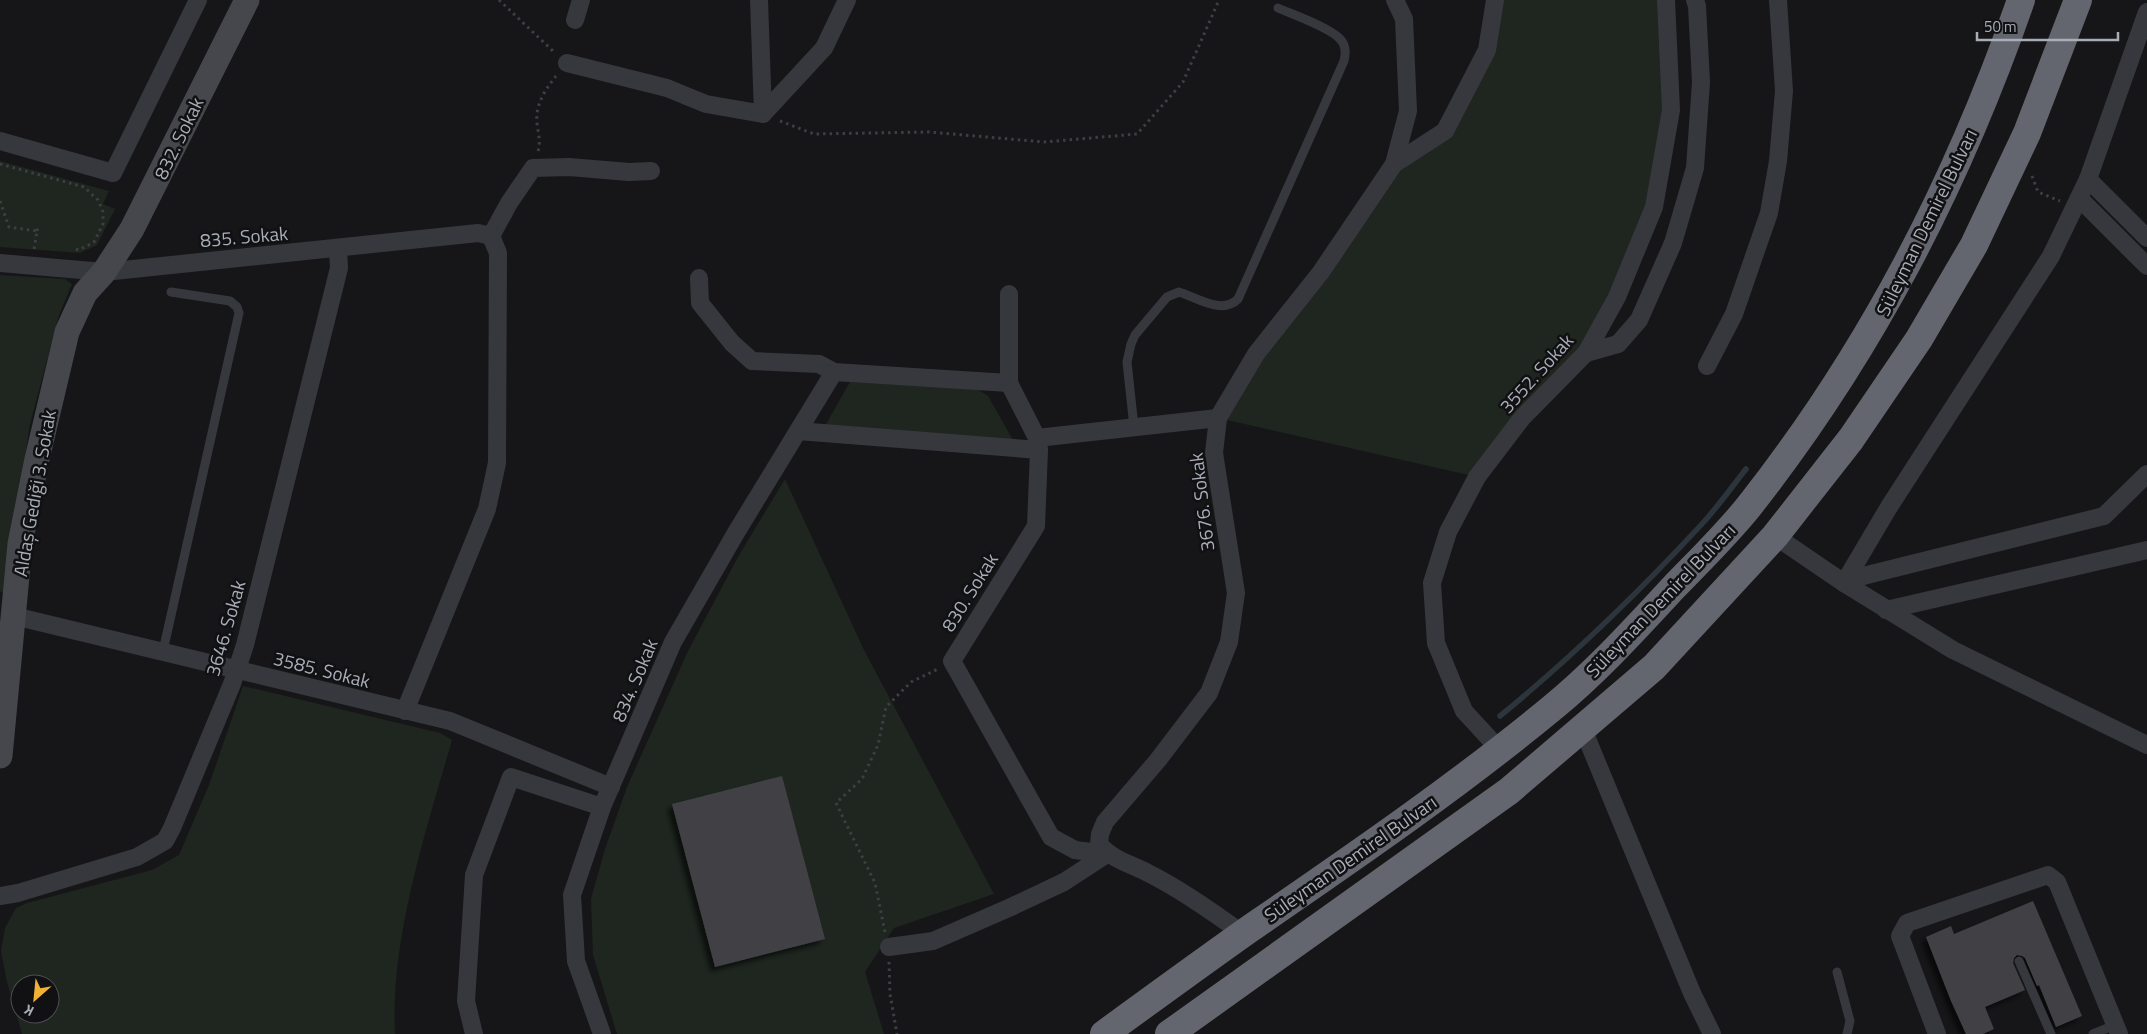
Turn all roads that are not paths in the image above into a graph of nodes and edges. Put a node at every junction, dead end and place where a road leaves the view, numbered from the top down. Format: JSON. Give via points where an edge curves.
{"nodes":[{"id":1,"x":198,"y":0,"type":"edge"},
{"id":2,"x":247,"y":0,"type":"edge"},
{"id":3,"x":581,"y":0,"type":"edge"},
{"id":4,"x":758,"y":0,"type":"edge"},
{"id":5,"x":847,"y":0,"type":"edge"},
{"id":6,"x":1394,"y":0,"type":"edge"},
{"id":7,"x":1495,"y":0,"type":"edge"},
{"id":8,"x":1666,"y":0,"type":"edge"},
{"id":9,"x":1695,"y":0,"type":"edge"},
{"id":10,"x":1778,"y":0,"type":"edge"},
{"id":11,"x":2021,"y":0,"type":"edge"},
{"id":12,"x":2078,"y":0,"type":"edge"},
{"id":13,"x":1278,"y":8,"type":"dead end"},
{"id":14,"x":2147,"y":12,"type":"edge"},
{"id":15,"x":575,"y":20,"type":"dead end"},
{"id":16,"x":567,"y":63,"type":"road end"},
{"id":17,"x":763,"y":114,"type":"junction"},
{"id":18,"x":1404,"y":128,"type":"junction"},
{"id":19,"x":0,"y":141,"type":"edge"},
{"id":20,"x":1428,"y":142,"type":"junction"},
{"id":21,"x":1394,"y":164,"type":"junction"},
{"id":22,"x":651,"y":171,"type":"dead end"},
{"id":23,"x":2088,"y":179,"type":"junction"},
{"id":24,"x":2079,"y":198,"type":"junction"},
{"id":25,"x":491,"y":236,"type":"junction"},
{"id":26,"x":2147,"y":238,"type":"edge"},
{"id":27,"x":338,"y":249,"type":"junction"},
{"id":28,"x":0,"y":263,"type":"edge"},
{"id":29,"x":2147,"y":266,"type":"edge"},
{"id":30,"x":64,"y":268,"type":"junction"},
{"id":31,"x":104,"y":272,"type":"junction"},
{"id":32,"x":699,"y":278,"type":"dead end"},
{"id":33,"x":171,"y":292,"type":"dead end"},
{"id":34,"x":85,"y":293,"type":"junction"},
{"id":35,"x":1009,"y":294,"type":"dead end"},
{"id":36,"x":1586,"y":353,"type":"junction"},
{"id":37,"x":1707,"y":366,"type":"dead end"},
{"id":38,"x":834,"y":372,"type":"junction"},
{"id":39,"x":1009,"y":383,"type":"junction"},
{"id":40,"x":1218,"y":418,"type":"junction"},
{"id":41,"x":1134,"y":427,"type":"junction"},
{"id":42,"x":798,"y":431,"type":"junction"},
{"id":43,"x":1038,"y":444,"type":"junction"},
{"id":44,"x":2147,"y":474,"type":"edge"},
{"id":45,"x":1775,"y":536,"type":"junction"},
{"id":46,"x":2147,"y":550,"type":"edge"},
{"id":47,"x":1844,"y":583,"type":"junction"},
{"id":48,"x":1886,"y":610,"type":"junction"},
{"id":49,"x":14,"y":616,"type":"junction"},
{"id":50,"x":162,"y":651,"type":"junction"},
{"id":51,"x":238,"y":669,"type":"junction"},
{"id":52,"x":405,"y":711,"type":"junction"},
{"id":53,"x":1583,"y":729,"type":"junction"},
{"id":54,"x":2147,"y":745,"type":"edge"},
{"id":55,"x":1499,"y":749,"type":"junction"},
{"id":56,"x":0,"y":756,"type":"edge"},
{"id":57,"x":611,"y":787,"type":"junction"},
{"id":58,"x":602,"y":807,"type":"junction"},
{"id":59,"x":1107,"y":854,"type":"junction"},
{"id":60,"x":0,"y":896,"type":"edge"},
{"id":61,"x":1243,"y":934,"type":"junction"},
{"id":62,"x":889,"y":946,"type":"road end"},
{"id":63,"x":2019,"y":961,"type":"dead end"},
{"id":64,"x":1837,"y":972,"type":"dead end"},
{"id":65,"x":2117,"y":1030,"type":"edge"},
{"id":66,"x":474,"y":1034,"type":"edge"},
{"id":67,"x":602,"y":1034,"type":"edge"},
{"id":68,"x":1104,"y":1034,"type":"edge"},
{"id":69,"x":1169,"y":1034,"type":"edge"},
{"id":70,"x":1712,"y":1034,"type":"edge"},
{"id":71,"x":1847,"y":1034,"type":"edge"},
{"id":72,"x":1937,"y":1034,"type":"edge"},
{"id":73,"x":2051,"y":1034,"type":"edge"},
{"id":74,"x":2094,"y":1034,"type":"edge"}],
"edges":[{"from":1,"to":19,"type":"street","via":[[113,173]]},
{"from":2,"to":31,"type":"street","name":"832. Sokak","via":[[154,187]]},
{"from":3,"to":15,"type":"street"},
{"from":4,"to":17,"type":"street"},
{"from":5,"to":17,"type":"street","via":[[824,48]]},
{"from":6,"to":18,"type":"street","name":"3676. Sokak","via":[[1404,19],[1408,111]]},
{"from":7,"to":20,"type":"street","via":[[1487,50],[1444,131]]},
{"from":8,"to":36,"type":"street","name":"3552. Sokak","via":[[1671,110],[1654,206],[1617,297]]},
{"from":9,"to":36,"type":"street","via":[[1701,82],[1695,168],[1673,243],[1639,320],[1618,344]]},
{"from":10,"to":37,"type":"street","via":[[1784,90],[1778,160],[1769,213],[1734,314]]},
{"from":11,"to":55,"type":"highway","name":"Süleyman Demirel Bulvarı","via":[[1977,118],[1928,226],[1878,318],[1807,428],[1748,508],[1634,631],[1554,707]]},
{"from":12,"to":45,"type":"highway","name":"Süleyman Demirel Bulvarı","via":[[2027,134],[1974,245],[1919,339],[1851,439]]},
{"from":13,"to":41,"type":"lane","via":[[1340,38],[1345,49],[1344,61],[1238,299],[1227,306],[1217,306],[1179,292],[1167,297],[1135,335],[1127,362]]},
{"from":14,"to":23,"type":"street"},
{"from":16,"to":17,"type":"street","via":[[667,88],[706,104]]},
{"from":18,"to":20,"type":"street"},
{"from":18,"to":21,"type":"street","name":"3676. Sokak"},
{"from":20,"to":21,"type":"street"},
{"from":21,"to":40,"type":"street","name":"3676. Sokak","via":[[1321,272],[1256,354]]},
{"from":22,"to":25,"type":"street","via":[[533,168]]},
{"from":23,"to":24,"type":"street"},
{"from":23,"to":26,"type":"street"},
{"from":24,"to":29,"type":"street"},
{"from":24,"to":47,"type":"street","via":[[2051,256],[1889,507]]},
{"from":25,"to":27,"type":"street","name":"835. Sokak","via":[[478,234]]},
{"from":25,"to":52,"type":"street","via":[[498,253],[497,462],[487,509]]},
{"from":27,"to":31,"type":"street","name":"835. Sokak"},
{"from":27,"to":51,"type":"street","name":"3646. Sokak","via":[[339,268]]},
{"from":28,"to":30,"type":"street","name":"835. Sokak"},
{"from":30,"to":31,"type":"street","name":"835. Sokak"},
{"from":30,"to":34,"type":"street","via":[[81,278]]},
{"from":31,"to":34,"type":"street","name":"Aldaş Gediği 3. Sokak"},
{"from":32,"to":38,"type":"street","via":[[700,304],[732,343],[752,361],[819,364]]},
{"from":33,"to":50,"type":"lane","via":[[230,302],[237,307],[239,319]]},
{"from":34,"to":49,"type":"street","name":"Aldaş Gediği 3. Sokak","via":[[67,332],[36,459],[20,544]]},
{"from":35,"to":39,"type":"street","name":"830. Sokak"},
{"from":36,"to":55,"type":"street","name":"3552. Sokak","via":[[1522,418],[1477,477],[1448,532],[1432,582],[1436,643],[1464,711]]},
{"from":38,"to":39,"type":"street"},
{"from":38,"to":42,"type":"street","name":"834. Sokak"},
{"from":39,"to":43,"type":"street","name":"830. Sokak"},
{"from":40,"to":41,"type":"street"},
{"from":40,"to":59,"type":"street","name":"3676. Sokak","via":[[1214,454],[1236,592],[1229,642],[1209,693],[1105,822],[1098,844]]},
{"from":41,"to":43,"type":"street"},
{"from":42,"to":43,"type":"street"},
{"from":42,"to":57,"type":"street","name":"834. Sokak","via":[[673,642]]},
{"from":43,"to":59,"type":"street","name":"830. Sokak","via":[[1036,526],[952,661],[1051,837],[1075,850]]},
{"from":44,"to":47,"type":"street","via":[[2104,516]]},
{"from":45,"to":47,"type":"street"},
{"from":45,"to":53,"type":"highway","name":"Süleyman Demirel Bulvarı","via":[[1654,667]]},
{"from":46,"to":48,"type":"street"},
{"from":47,"to":48,"type":"street"},
{"from":48,"to":54,"type":"street","via":[[1953,650]]},
{"from":49,"to":50,"type":"street","name":"3585. Sokak"},
{"from":49,"to":56,"type":"street","name":"Aldaş Gediği 3. Sokak"},
{"from":50,"to":51,"type":"street","name":"3585. Sokak"},
{"from":51,"to":52,"type":"street","name":"3585. Sokak"},
{"from":51,"to":60,"type":"street","name":"3646. Sokak","via":[[165,841],[137,857]]},
{"from":52,"to":57,"type":"street","name":"3585. Sokak","via":[[450,721]]},
{"from":53,"to":69,"type":"highway","name":"Süleyman Demirel Bulvarı","via":[[1509,792]]},
{"from":53,"to":70,"type":"street"},
{"from":55,"to":61,"type":"highway","name":"Süleyman Demirel Bulvarı","via":[[1383,838]]},
{"from":57,"to":58,"type":"street","name":"834. Sokak"},
{"from":58,"to":66,"type":"street","via":[[511,777],[474,875],[466,1001]]},
{"from":58,"to":67,"type":"street","name":"834. Sokak","via":[[572,895],[576,961]]},
{"from":59,"to":61,"type":"street","via":[[1149,873]]},
{"from":59,"to":62,"type":"street","via":[[1064,882],[933,941]]},
{"from":61,"to":68,"type":"highway","name":"Süleyman Demirel Bulvarı"},
{"from":63,"to":73,"type":"lane"},
{"from":64,"to":71,"type":"lane","via":[[1850,1021]]},
{"from":65,"to":72,"type":"street","via":[[2057,882],[2052,876],[2043,875],[1904,926],[1900,936]]},
{"from":65,"to":74,"type":"lane"}]}
